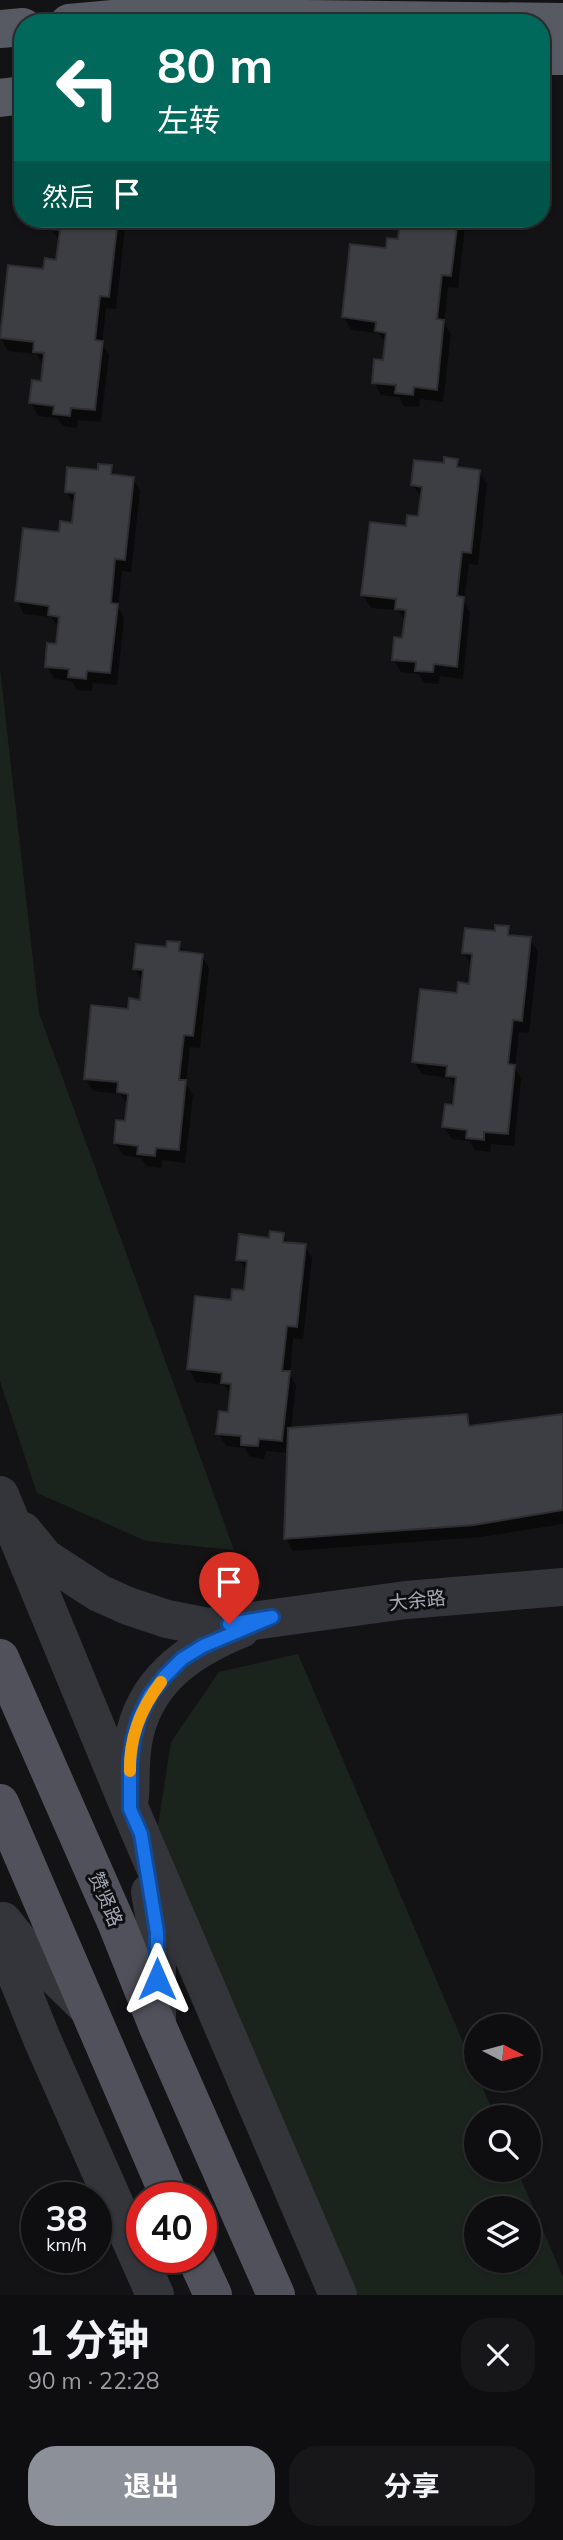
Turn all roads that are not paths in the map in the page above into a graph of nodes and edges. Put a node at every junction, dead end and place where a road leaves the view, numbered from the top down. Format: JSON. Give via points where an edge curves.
{"nodes":[{"id":1,"x":553,"y":0,"type":"edge"},
{"id":2,"x":563,"y":1,"type":"edge"},
{"id":3,"x":1,"y":1501,"type":"edge"},
{"id":4,"x":563,"y":1587,"type":"edge"},
{"id":5,"x":272,"y":1617,"type":"junction"},
{"id":6,"x":0,"y":1658,"type":"edge"},
{"id":7,"x":0,"y":1803,"type":"edge"},
{"id":8,"x":135,"y":1822,"type":"junction"},
{"id":9,"x":0,"y":1917,"type":"edge"},
{"id":10,"x":0,"y":1935,"type":"edge"},
{"id":11,"x":86,"y":2006,"type":"junction"},
{"id":12,"x":157,"y":2025,"type":"junction"},
{"id":13,"x":163,"y":2182,"type":"edge"},
{"id":14,"x":203,"y":2273,"type":"edge"},
{"id":15,"x":155,"y":2295,"type":"edge"},
{"id":16,"x":213,"y":2295,"type":"edge"},
{"id":17,"x":276,"y":2295,"type":"edge"},
{"id":18,"x":338,"y":2295,"type":"edge"}],
"edges":[{"from":1,"to":2,"type":"highway"},
{"from":3,"to":5,"type":"street","via":[[45,1558],[128,1606],[208,1627]]},
{"from":3,"to":8,"type":"street"},
{"from":4,"to":5,"type":"street","name":"大余路"},
{"from":5,"to":8,"type":"street","via":[[182,1659],[150,1695],[139,1718],[130,1764]]},
{"from":6,"to":12,"type":"main road","name":"赞贤路"},
{"from":7,"to":11,"type":"main road"},
{"from":8,"to":12,"type":"street","via":[[157,1932]]},
{"from":8,"to":18,"type":"street"},
{"from":9,"to":11,"type":"street"},
{"from":10,"to":15,"type":"street"},
{"from":11,"to":13,"type":"main road"},
{"from":12,"to":17,"type":"main road","name":"赞贤路"},
{"from":14,"to":16,"type":"main road"}]}
